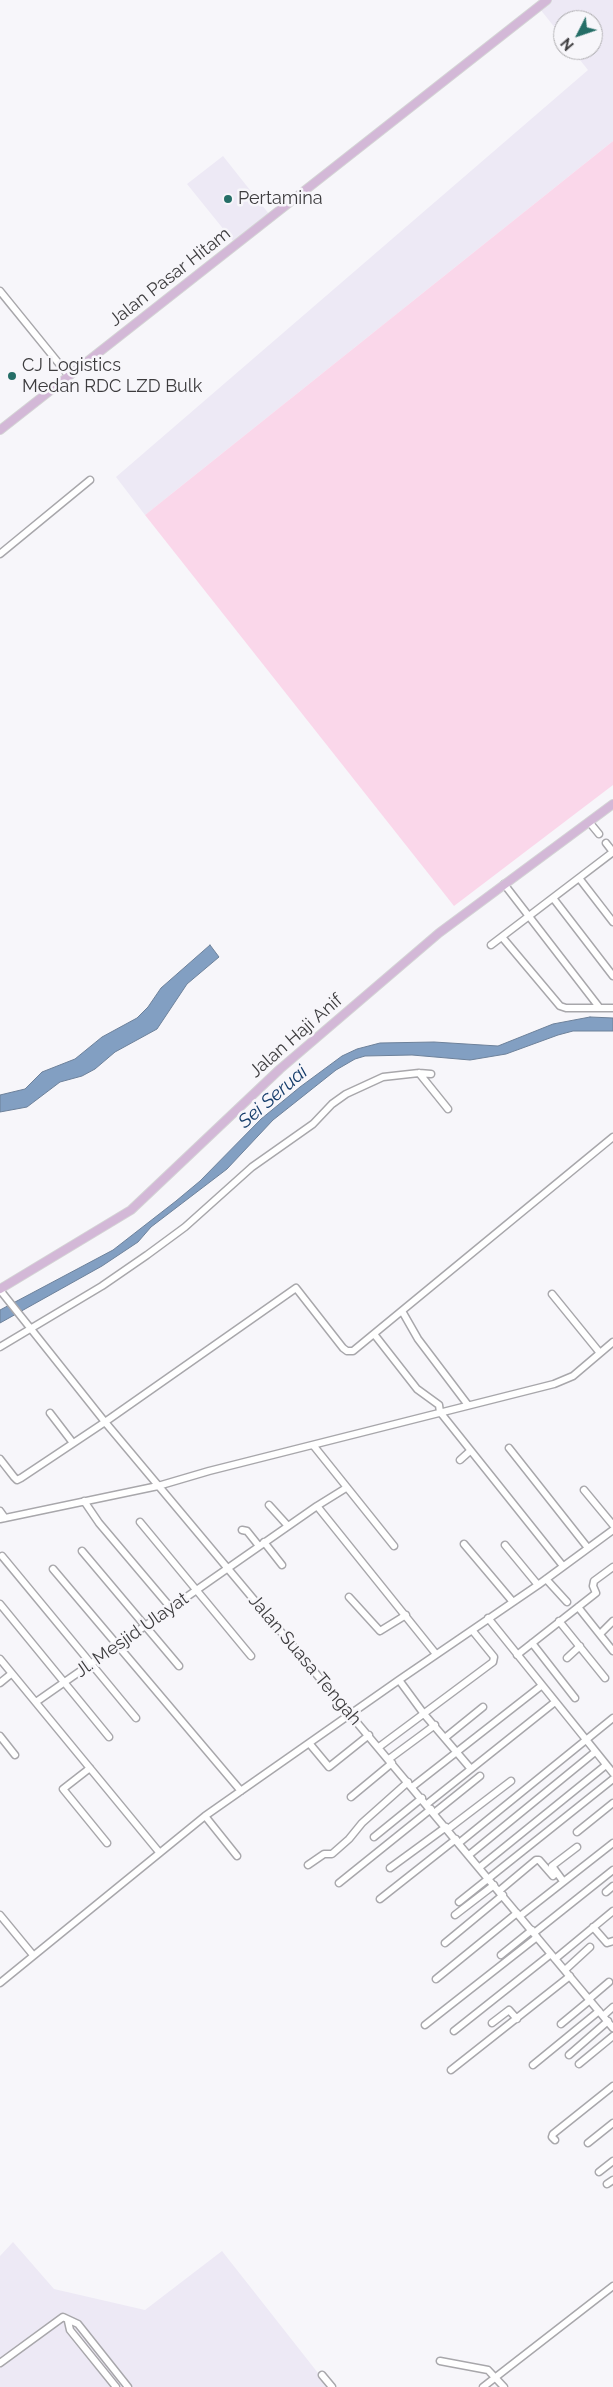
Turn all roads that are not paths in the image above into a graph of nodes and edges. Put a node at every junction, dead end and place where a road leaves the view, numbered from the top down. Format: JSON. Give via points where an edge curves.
{"nodes":[{"id":1,"x":547,"y":0,"type":"edge"},
{"id":2,"x":538,"y":3,"type":"edge"},
{"id":3,"x":0,"y":291,"type":"edge"},
{"id":4,"x":69,"y":376,"type":"junction"},
{"id":5,"x":0,"y":430,"type":"edge"},
{"id":6,"x":90,"y":480,"type":"dead end"},
{"id":7,"x":0,"y":554,"type":"edge"},
{"id":8,"x":613,"y":804,"type":"edge"},
{"id":9,"x":590,"y":822,"type":"junction"},
{"id":10,"x":599,"y":834,"type":"dead end"},
{"id":11,"x":606,"y":843,"type":"dead end"},
{"id":12,"x":579,"y":878,"type":"junction"},
{"id":13,"x":504,"y":884,"type":"junction"},
{"id":14,"x":553,"y":898,"type":"junction"},
{"id":15,"x":529,"y":917,"type":"junction"},
{"id":16,"x":613,"y":922,"type":"edge"},
{"id":17,"x":502,"y":937,"type":"junction"},
{"id":18,"x":491,"y":945,"type":"dead end"},
{"id":19,"x":613,"y":976,"type":"edge"},
{"id":20,"x":599,"y":1007,"type":"junction"},
{"id":21,"x":613,"y":1008,"type":"edge"},
{"id":22,"x":419,"y":1073,"type":"junction"},
{"id":23,"x":431,"y":1074,"type":"dead end"},
{"id":24,"x":448,"y":1109,"type":"dead end"},
{"id":25,"x":613,"y":1137,"type":"edge"},
{"id":26,"x":0,"y":1289,"type":"edge"},
{"id":27,"x":552,"y":1294,"type":"dead end"},
{"id":28,"x":402,"y":1311,"type":"junction"},
{"id":29,"x":30,"y":1329,"type":"junction"},
{"id":30,"x":374,"y":1334,"type":"junction"},
{"id":31,"x":613,"y":1342,"type":"edge"},
{"id":32,"x":0,"y":1347,"type":"edge"},
{"id":33,"x":600,"y":1353,"type":"junction"},
{"id":34,"x":468,"y":1404,"type":"junction"},
{"id":35,"x":440,"y":1412,"type":"junction"},
{"id":36,"x":50,"y":1413,"type":"dead end"},
{"id":37,"x":105,"y":1422,"type":"junction"},
{"id":38,"x":74,"y":1443,"type":"junction"},
{"id":39,"x":313,"y":1445,"type":"junction"},
{"id":40,"x":509,"y":1448,"type":"dead end"},
{"id":41,"x":470,"y":1451,"type":"junction"},
{"id":42,"x":0,"y":1459,"type":"edge"},
{"id":43,"x":460,"y":1460,"type":"dead end"},
{"id":44,"x":158,"y":1486,"type":"junction"},
{"id":45,"x":346,"y":1488,"type":"junction"},
{"id":46,"x":584,"y":1490,"type":"dead end"},
{"id":47,"x":85,"y":1504,"type":"junction"},
{"id":48,"x":269,"y":1505,"type":"dead end"},
{"id":49,"x":317,"y":1506,"type":"junction"},
{"id":50,"x":0,"y":1511,"type":"edge"},
{"id":51,"x":2,"y":1519,"type":"edge"},
{"id":52,"x":140,"y":1522,"type":"dead end"},
{"id":53,"x":613,"y":1525,"type":"edge"},
{"id":54,"x":288,"y":1526,"type":"junction"},
{"id":55,"x":242,"y":1530,"type":"dead end"},
{"id":56,"x":612,"y":1534,"type":"edge"},
{"id":57,"x":262,"y":1544,"type":"junction"},
{"id":58,"x":464,"y":1544,"type":"dead end"},
{"id":59,"x":505,"y":1545,"type":"dead end"},
{"id":60,"x":394,"y":1546,"type":"dead end"},
{"id":61,"x":588,"y":1548,"type":"junction"},
{"id":62,"x":82,"y":1551,"type":"dead end"},
{"id":63,"x":2,"y":1556,"type":"dead end"},
{"id":64,"x":282,"y":1565,"type":"dead end"},
{"id":65,"x":563,"y":1566,"type":"junction"},
{"id":66,"x":613,"y":1567,"type":"edge"},
{"id":67,"x":227,"y":1568,"type":"junction"},
{"id":68,"x":53,"y":1569,"type":"dead end"},
{"id":69,"x":546,"y":1579,"type":"junction"},
{"id":70,"x":538,"y":1585,"type":"junction"},
{"id":71,"x":196,"y":1590,"type":"junction"},
{"id":72,"x":349,"y":1597,"type":"dead end"},
{"id":73,"x":513,"y":1602,"type":"junction"},
{"id":74,"x":567,"y":1602,"type":"dead end"},
{"id":75,"x":0,"y":1604,"type":"edge"},
{"id":76,"x":578,"y":1606,"type":"junction"},
{"id":77,"x":170,"y":1608,"type":"junction"},
{"id":78,"x":406,"y":1615,"type":"junction"},
{"id":79,"x":488,"y":1618,"type":"junction"},
{"id":80,"x":560,"y":1621,"type":"junction"},
{"id":81,"x":613,"y":1621,"type":"edge"},
{"id":82,"x":144,"y":1627,"type":"junction"},
{"id":83,"x":472,"y":1630,"type":"junction"},
{"id":84,"x":600,"y":1634,"type":"junction"},
{"id":85,"x":532,"y":1643,"type":"junction"},
{"id":86,"x":117,"y":1645,"type":"junction"},
{"id":87,"x":580,"y":1646,"type":"junction"},
{"id":88,"x":613,"y":1651,"type":"edge"},
{"id":89,"x":436,"y":1654,"type":"junction"},
{"id":90,"x":517,"y":1655,"type":"junction"},
{"id":91,"x":251,"y":1656,"type":"dead end"},
{"id":92,"x":567,"y":1658,"type":"dead end"},
{"id":93,"x":0,"y":1659,"type":"edge"},
{"id":94,"x":91,"y":1664,"type":"junction"},
{"id":95,"x":178,"y":1666,"type":"dead end"},
{"id":96,"x":11,"y":1674,"type":"junction"},
{"id":97,"x":605,"y":1678,"type":"dead end"},
{"id":98,"x":399,"y":1680,"type":"junction"},
{"id":99,"x":64,"y":1682,"type":"junction"},
{"id":100,"x":0,"y":1683,"type":"edge"},
{"id":101,"x":541,"y":1686,"type":"junction"},
{"id":102,"x":575,"y":1698,"type":"dead end"},
{"id":103,"x":36,"y":1702,"type":"junction"},
{"id":104,"x":555,"y":1702,"type":"junction"},
{"id":105,"x":483,"y":1707,"type":"dead end"},
{"id":106,"x":352,"y":1714,"type":"junction"},
{"id":107,"x":424,"y":1714,"type":"junction"},
{"id":108,"x":136,"y":1718,"type":"dead end"},
{"id":109,"x":613,"y":1718,"type":"edge"},
{"id":110,"x":435,"y":1725,"type":"junction"},
{"id":111,"x":369,"y":1735,"type":"junction"},
{"id":112,"x":0,"y":1736,"type":"edge"},
{"id":113,"x":109,"y":1737,"type":"dead end"},
{"id":114,"x":446,"y":1737,"type":"junction"},
{"id":115,"x":586,"y":1740,"type":"junction"},
{"id":116,"x":311,"y":1745,"type":"junction"},
{"id":117,"x":379,"y":1746,"type":"junction"},
{"id":118,"x":457,"y":1751,"type":"junction"},
{"id":119,"x":595,"y":1752,"type":"junction"},
{"id":120,"x":15,"y":1756,"type":"dead end"},
{"id":121,"x":391,"y":1761,"type":"junction"},
{"id":122,"x":90,"y":1768,"type":"junction"},
{"id":123,"x":610,"y":1768,"type":"edge"},
{"id":124,"x":471,"y":1769,"type":"junction"},
{"id":125,"x":480,"y":1776,"type":"dead end"},
{"id":126,"x":613,"y":1779,"type":"edge"},
{"id":127,"x":511,"y":1781,"type":"dead end"},
{"id":128,"x":410,"y":1784,"type":"junction"},
{"id":129,"x":241,"y":1791,"type":"junction"},
{"id":130,"x":351,"y":1797,"type":"dead end"},
{"id":131,"x":422,"y":1798,"type":"junction"},
{"id":132,"x":613,"y":1803,"type":"edge"},
{"id":133,"x":431,"y":1809,"type":"junction"},
{"id":134,"x":205,"y":1816,"type":"junction"},
{"id":135,"x":447,"y":1828,"type":"junction"},
{"id":136,"x":577,"y":1832,"type":"dead end"},
{"id":137,"x":374,"y":1836,"type":"dead end"},
{"id":138,"x":458,"y":1841,"type":"junction"},
{"id":139,"x":107,"y":1843,"type":"dead end"},
{"id":140,"x":613,"y":1843,"type":"edge"},
{"id":141,"x":577,"y":1847,"type":"dead end"},
{"id":142,"x":159,"y":1852,"type":"junction"},
{"id":143,"x":469,"y":1855,"type":"junction"},
{"id":144,"x":237,"y":1856,"type":"dead end"},
{"id":145,"x":308,"y":1866,"type":"dead end"},
{"id":146,"x":390,"y":1868,"type":"dead end"},
{"id":147,"x":480,"y":1868,"type":"junction"},
{"id":148,"x":613,"y":1870,"type":"edge"},
{"id":149,"x":556,"y":1873,"type":"junction"},
{"id":150,"x":489,"y":1878,"type":"junction"},
{"id":151,"x":564,"y":1881,"type":"junction"},
{"id":152,"x":339,"y":1883,"type":"dead end"},
{"id":153,"x":494,"y":1885,"type":"junction"},
{"id":154,"x":613,"y":1886,"type":"edge"},
{"id":155,"x":606,"y":1892,"type":"dead end"},
{"id":156,"x":501,"y":1893,"type":"junction"},
{"id":157,"x":380,"y":1899,"type":"dead end"},
{"id":158,"x":459,"y":1902,"type":"dead end"},
{"id":159,"x":613,"y":1911,"type":"edge"},
{"id":160,"x":0,"y":1915,"type":"edge"},
{"id":161,"x":455,"y":1915,"type":"dead end"},
{"id":162,"x":519,"y":1915,"type":"junction"},
{"id":163,"x":593,"y":1927,"type":"junction"},
{"id":164,"x":534,"y":1934,"type":"junction"},
{"id":165,"x":613,"y":1941,"type":"edge"},
{"id":166,"x":445,"y":1943,"type":"dead end"},
{"id":167,"x":590,"y":1947,"type":"dead end"},
{"id":168,"x":33,"y":1955,"type":"junction"},
{"id":169,"x":500,"y":1955,"type":"dead end"},
{"id":170,"x":553,"y":1956,"type":"junction"},
{"id":171,"x":564,"y":1970,"type":"junction"},
{"id":172,"x":570,"y":1976,"type":"junction"},
{"id":173,"x":436,"y":1979,"type":"dead end"},
{"id":174,"x":609,"y":1982,"type":"dead end"},
{"id":175,"x":0,"y":1983,"type":"edge"},
{"id":176,"x":589,"y":1999,"type":"junction"},
{"id":177,"x":613,"y":2007,"type":"edge"},
{"id":178,"x":603,"y":2016,"type":"junction"},
{"id":179,"x":517,"y":2019,"type":"junction"},
{"id":180,"x":492,"y":2023,"type":"dead end"},
{"id":181,"x":561,"y":2024,"type":"dead end"},
{"id":182,"x":425,"y":2025,"type":"dead end"},
{"id":183,"x":613,"y":2028,"type":"edge"},
{"id":184,"x":454,"y":2031,"type":"dead end"},
{"id":185,"x":613,"y":2036,"type":"edge"},
{"id":186,"x":569,"y":2055,"type":"dead end"},
{"id":187,"x":579,"y":2064,"type":"dead end"},
{"id":188,"x":533,"y":2065,"type":"dead end"},
{"id":189,"x":451,"y":2070,"type":"dead end"},
{"id":190,"x":613,"y":2086,"type":"edge"},
{"id":191,"x":613,"y":2123,"type":"edge"},
{"id":192,"x":554,"y":2140,"type":"dead end"},
{"id":193,"x":588,"y":2144,"type":"dead end"},
{"id":194,"x":613,"y":2161,"type":"edge"},
{"id":195,"x":599,"y":2172,"type":"dead end"},
{"id":196,"x":613,"y":2286,"type":"edge"},
{"id":197,"x":68,"y":2321,"type":"junction"},
{"id":198,"x":440,"y":2361,"type":"dead end"},
{"id":199,"x":0,"y":2363,"type":"edge"},
{"id":200,"x":322,"y":2375,"type":"dead end"},
{"id":201,"x":496,"y":2378,"type":"junction"},
{"id":202,"x":116,"y":2387,"type":"edge"},
{"id":203,"x":128,"y":2387,"type":"edge"},
{"id":204,"x":332,"y":2387,"type":"edge"},
{"id":205,"x":483,"y":2387,"type":"edge"},
{"id":206,"x":504,"y":2387,"type":"edge"}],
"edges":[{"from":1,"to":2,"type":"main road","name":"Jalan Pasar Hitam"},
{"from":2,"to":4,"type":"main road","name":"Jalan Pasar Hitam"},
{"from":3,"to":4,"type":"street"},
{"from":4,"to":5,"type":"main road","name":"Jalan Pasar Hitam"},
{"from":6,"to":7,"type":"street"},
{"from":8,"to":9,"type":"main road","name":"Jalan Haji Anif"},
{"from":9,"to":10,"type":"street"},
{"from":9,"to":13,"type":"main road","name":"Jalan Haji Anif"},
{"from":11,"to":12,"type":"street","via":[[613,852]]},
{"from":12,"to":14,"type":"street"},
{"from":12,"to":16,"type":"street"},
{"from":13,"to":15,"type":"street"},
{"from":13,"to":26,"type":"main road","name":"Jalan Haji Anif","via":[[439,933],[306,1046],[131,1210]]},
{"from":14,"to":15,"type":"street"},
{"from":14,"to":19,"type":"street"},
{"from":15,"to":17,"type":"street"},
{"from":15,"to":20,"type":"street"},
{"from":17,"to":18,"type":"street"},
{"from":17,"to":20,"type":"street","via":[[560,1006]]},
{"from":20,"to":21,"type":"street"},
{"from":22,"to":23,"type":"street"},
{"from":22,"to":24,"type":"street"},
{"from":22,"to":29,"type":"street","via":[[383,1077],[346,1094],[313,1124],[252,1167],[185,1227],[148,1255]]},
{"from":25,"to":28,"type":"street"},
{"from":26,"to":29,"type":"street","name":"Jalan Suasa Tengah"},
{"from":27,"to":33,"type":"street"},
{"from":28,"to":30,"type":"street"},
{"from":28,"to":34,"type":"street","via":[[418,1339]]},
{"from":29,"to":32,"type":"street"},
{"from":29,"to":37,"type":"street","name":"Jalan Suasa Tengah"},
{"from":30,"to":35,"type":"street","via":[[417,1389],[440,1405]]},
{"from":30,"to":37,"type":"street","via":[[353,1351],[344,1350],[296,1288]]},
{"from":31,"to":33,"type":"street"},
{"from":33,"to":34,"type":"street","via":[[564,1381]]},
{"from":34,"to":35,"type":"street"},
{"from":35,"to":39,"type":"street"},
{"from":35,"to":41,"type":"street"},
{"from":36,"to":38,"type":"street"},
{"from":37,"to":38,"type":"street"},
{"from":37,"to":44,"type":"street","name":"Jalan Suasa Tengah"},
{"from":38,"to":42,"type":"street","via":[[18,1480]]},
{"from":39,"to":44,"type":"street"},
{"from":39,"to":45,"type":"street"},
{"from":40,"to":61,"type":"street"},
{"from":41,"to":43,"type":"street"},
{"from":41,"to":65,"type":"street"},
{"from":44,"to":47,"type":"street"},
{"from":44,"to":67,"type":"street","name":"Jalan Suasa Tengah"},
{"from":45,"to":49,"type":"street","name":"Jl. Mesjid Ulayat"},
{"from":45,"to":60,"type":"street"},
{"from":46,"to":53,"type":"street"},
{"from":47,"to":51,"type":"street"},
{"from":47,"to":77,"type":"street"},
{"from":48,"to":54,"type":"street"},
{"from":49,"to":54,"type":"street","name":"Jl. Mesjid Ulayat"},
{"from":49,"to":78,"type":"street"},
{"from":50,"to":51,"type":"street"},
{"from":52,"to":71,"type":"street"},
{"from":54,"to":57,"type":"street","name":"Jl. Mesjid Ulayat"},
{"from":55,"to":57,"type":"street"},
{"from":56,"to":61,"type":"street"},
{"from":57,"to":64,"type":"street"},
{"from":57,"to":67,"type":"street","name":"Jl. Mesjid Ulayat"},
{"from":58,"to":73,"type":"street"},
{"from":59,"to":70,"type":"street"},
{"from":61,"to":65,"type":"street"},
{"from":62,"to":82,"type":"street"},
{"from":63,"to":94,"type":"street"},
{"from":65,"to":69,"type":"street"},
{"from":66,"to":76,"type":"street","via":[[594,1581],[592,1586],[596,1593]]},
{"from":67,"to":71,"type":"street","name":"Jl. Mesjid Ulayat"},
{"from":67,"to":106,"type":"street","name":"Jalan Suasa Tengah"},
{"from":68,"to":86,"type":"street"},
{"from":69,"to":70,"type":"street"},
{"from":69,"to":74,"type":"street"},
{"from":70,"to":73,"type":"street"},
{"from":71,"to":77,"type":"street","name":"Jl. Mesjid Ulayat"},
{"from":71,"to":91,"type":"street"},
{"from":72,"to":78,"type":"street","via":[[378,1630]]},
{"from":73,"to":79,"type":"street"},
{"from":75,"to":99,"type":"street"},
{"from":76,"to":80,"type":"street"},
{"from":76,"to":84,"type":"street"},
{"from":77,"to":82,"type":"street","name":"Jl. Mesjid Ulayat"},
{"from":78,"to":89,"type":"street"},
{"from":79,"to":83,"type":"street"},
{"from":79,"to":90,"type":"street"},
{"from":80,"to":85,"type":"street"},
{"from":80,"to":87,"type":"street"},
{"from":81,"to":84,"type":"street"},
{"from":82,"to":86,"type":"street","name":"Jl. Mesjid Ulayat"},
{"from":82,"to":95,"type":"street"},
{"from":83,"to":89,"type":"street"},
{"from":83,"to":107,"type":"street","via":[[494,1660]]},
{"from":84,"to":88,"type":"street"},
{"from":85,"to":90,"type":"street"},
{"from":85,"to":102,"type":"street"},
{"from":86,"to":94,"type":"street","name":"Jl. Mesjid Ulayat"},
{"from":86,"to":129,"type":"street"},
{"from":87,"to":92,"type":"street"},
{"from":87,"to":97,"type":"street"},
{"from":89,"to":98,"type":"street"},
{"from":90,"to":101,"type":"street"},
{"from":93,"to":96,"type":"street"},
{"from":94,"to":99,"type":"street","name":"Jl. Mesjid Ulayat"},
{"from":94,"to":108,"type":"street"},
{"from":96,"to":100,"type":"street"},
{"from":96,"to":103,"type":"street"},
{"from":98,"to":106,"type":"street"},
{"from":98,"to":107,"type":"street"},
{"from":99,"to":103,"type":"street","name":"Jl. Mesjid Ulayat"},
{"from":99,"to":113,"type":"street"},
{"from":101,"to":104,"type":"street"},
{"from":101,"to":118,"type":"street"},
{"from":103,"to":122,"type":"street"},
{"from":104,"to":115,"type":"street"},
{"from":104,"to":124,"type":"street"},
{"from":105,"to":114,"type":"street"},
{"from":106,"to":111,"type":"street","name":"Jalan Suasa Tengah"},
{"from":106,"to":116,"type":"street"},
{"from":107,"to":110,"type":"street"},
{"from":107,"to":117,"type":"street"},
{"from":109,"to":115,"type":"street"},
{"from":110,"to":114,"type":"street"},
{"from":110,"to":121,"type":"street"},
{"from":111,"to":116,"type":"street","via":[[329,1767]]},
{"from":111,"to":117,"type":"street","name":"Jalan Suasa Tengah"},
{"from":112,"to":120,"type":"street"},
{"from":114,"to":118,"type":"street"},
{"from":115,"to":119,"type":"street"},
{"from":115,"to":138,"type":"street"},
{"from":116,"to":129,"type":"street"},
{"from":117,"to":121,"type":"street","name":"Jalan Suasa Tengah"},
{"from":118,"to":124,"type":"street"},
{"from":118,"to":128,"type":"street"},
{"from":119,"to":123,"type":"street"},
{"from":119,"to":143,"type":"street"},
{"from":121,"to":128,"type":"street","name":"Jalan Suasa Tengah"},
{"from":121,"to":130,"type":"street"},
{"from":122,"to":139,"type":"street","via":[[63,1790]]},
{"from":122,"to":142,"type":"street"},
{"from":123,"to":147,"type":"street"},
{"from":124,"to":133,"type":"street"},
{"from":125,"to":133,"type":"street"},
{"from":126,"to":150,"type":"street"},
{"from":127,"to":135,"type":"street"},
{"from":128,"to":131,"type":"street","name":"Jalan Suasa Tengah"},
{"from":128,"to":145,"type":"street","via":[[362,1823],[332,1854],[324,1854]]},
{"from":129,"to":134,"type":"street"},
{"from":131,"to":133,"type":"street","name":"Jalan Suasa Tengah"},
{"from":131,"to":137,"type":"street"},
{"from":132,"to":136,"type":"street"},
{"from":133,"to":135,"type":"street","name":"Jalan Suasa Tengah"},
{"from":133,"to":152,"type":"street"},
{"from":134,"to":142,"type":"street"},
{"from":134,"to":144,"type":"street"},
{"from":135,"to":138,"type":"street","name":"Jalan Suasa Tengah"},
{"from":135,"to":146,"type":"street"},
{"from":138,"to":143,"type":"street","name":"Jalan Suasa Tengah"},
{"from":138,"to":157,"type":"street"},
{"from":140,"to":151,"type":"street"},
{"from":141,"to":149,"type":"street","via":[[552,1866]]},
{"from":142,"to":168,"type":"street"},
{"from":143,"to":147,"type":"street","name":"Jalan Suasa Tengah"},
{"from":147,"to":150,"type":"street","name":"Jalan Suasa Tengah"},
{"from":148,"to":164,"type":"street"},
{"from":149,"to":151,"type":"street"},
{"from":149,"to":156,"type":"street","via":[[553,1876],[536,1860]]},
{"from":150,"to":153,"type":"street","name":"Jalan Suasa Tengah"},
{"from":150,"to":158,"type":"street"},
{"from":151,"to":162,"type":"street"},
{"from":153,"to":156,"type":"street","name":"Jalan Suasa Tengah"},
{"from":153,"to":161,"type":"street"},
{"from":154,"to":155,"type":"street"},
{"from":156,"to":162,"type":"street","name":"Jalan Suasa Tengah"},
{"from":156,"to":166,"type":"street"},
{"from":159,"to":163,"type":"street"},
{"from":160,"to":168,"type":"street"},
{"from":162,"to":164,"type":"street","name":"Jalan Suasa Tengah"},
{"from":162,"to":173,"type":"street"},
{"from":163,"to":165,"type":"street","via":[[607,1943]]},
{"from":163,"to":170,"type":"street"},
{"from":164,"to":169,"type":"street"},
{"from":164,"to":170,"type":"street","name":"Jalan Suasa Tengah"},
{"from":164,"to":182,"type":"street"},
{"from":167,"to":171,"type":"street"},
{"from":168,"to":175,"type":"street"},
{"from":170,"to":171,"type":"street","name":"Jalan Suasa Tengah"},
{"from":170,"to":184,"type":"street"},
{"from":171,"to":172,"type":"street","name":"Jalan Suasa Tengah"},
{"from":172,"to":176,"type":"street","name":"Jalan Suasa Tengah"},
{"from":172,"to":179,"type":"street"},
{"from":174,"to":176,"type":"street"},
{"from":176,"to":178,"type":"street","name":"Jalan Suasa Tengah"},
{"from":176,"to":181,"type":"street"},
{"from":177,"to":178,"type":"street"},
{"from":178,"to":183,"type":"street","name":"Jalan Suasa Tengah"},
{"from":178,"to":186,"type":"street"},
{"from":178,"to":188,"type":"street"},
{"from":179,"to":180,"type":"street","via":[[509,2010]]},
{"from":179,"to":189,"type":"street"},
{"from":185,"to":187,"type":"street"},
{"from":190,"to":192,"type":"street","via":[[553,2134]]},
{"from":191,"to":193,"type":"street"},
{"from":194,"to":195,"type":"street"},
{"from":196,"to":201,"type":"street"},
{"from":197,"to":199,"type":"street","via":[[63,2317],[58,2319]]},
{"from":197,"to":202,"type":"street","via":[[70,2330]]},
{"from":197,"to":203,"type":"street","via":[[78,2324]]},
{"from":198,"to":201,"type":"street","via":[[488,2370]]},
{"from":200,"to":204,"type":"street"},
{"from":201,"to":205,"type":"street"},
{"from":201,"to":206,"type":"street"}]}
